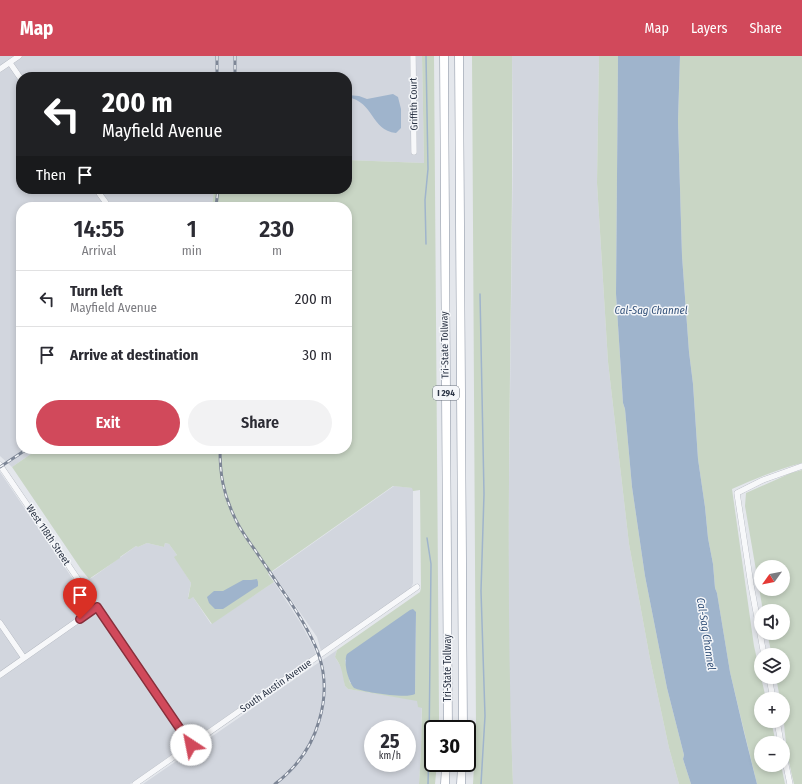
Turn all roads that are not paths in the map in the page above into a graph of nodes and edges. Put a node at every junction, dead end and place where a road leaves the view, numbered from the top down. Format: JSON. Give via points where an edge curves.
{"nodes":[{"id":1,"x":19,"y":56,"type":"edge"},
{"id":2,"x":413,"y":56,"type":"edge"},
{"id":3,"x":444,"y":56,"type":"edge"},
{"id":4,"x":458,"y":56,"type":"edge"},
{"id":5,"x":10,"y":63,"type":"junction"},
{"id":6,"x":0,"y":69,"type":"edge"},
{"id":7,"x":16,"y":72,"type":"edge"},
{"id":8,"x":414,"y":152,"type":"dead end"},
{"id":9,"x":0,"y":465,"type":"edge"},
{"id":10,"x":802,"y":466,"type":"edge"},
{"id":11,"x":6,"y":473,"type":"junction"},
{"id":12,"x":0,"y":477,"type":"edge"},
{"id":13,"x":417,"y":587,"type":"dead end"},
{"id":14,"x":97,"y":607,"type":"junction"},
{"id":15,"x":0,"y":623,"type":"edge"},
{"id":16,"x":763,"y":648,"type":"edge"},
{"id":17,"x":24,"y":658,"type":"junction"},
{"id":18,"x":0,"y":675,"type":"edge"},
{"id":19,"x":448,"y":720,"type":"edge"},
{"id":20,"x":463,"y":720,"type":"edge"},
{"id":21,"x":191,"y":745,"type":"junction"},
{"id":22,"x":446,"y":772,"type":"edge"},
{"id":23,"x":461,"y":772,"type":"edge"},
{"id":24,"x":787,"y":772,"type":"edge"},
{"id":25,"x":135,"y":784,"type":"edge"},
{"id":26,"x":445,"y":784,"type":"edge"},
{"id":27,"x":460,"y":784,"type":"edge"},
{"id":28,"x":790,"y":784,"type":"edge"}],
"edges":[{"from":1,"to":5,"type":"street"},
{"from":2,"to":8,"type":"street","name":"Griffith Court"},
{"from":3,"to":19,"type":"highway","name":"Tri-State Tollway","number":"I 294"},
{"from":4,"to":20,"type":"highway","name":"Tri-State Tollway","number":"I 294"},
{"from":5,"to":6,"type":"street"},
{"from":5,"to":7,"type":"street"},
{"from":9,"to":11,"type":"street","name":"West 118th Street"},
{"from":10,"to":16,"type":"street","via":[[763,480],[737,493]]},
{"from":11,"to":12,"type":"street"},
{"from":11,"to":14,"type":"street","name":"West 118th Street"},
{"from":13,"to":21,"type":"street","name":"South Austin Avenue"},
{"from":14,"to":17,"type":"street"},
{"from":14,"to":21,"type":"street","name":"West 118th Street"},
{"from":15,"to":17,"type":"street"},
{"from":17,"to":18,"type":"street"},
{"from":21,"to":25,"type":"street","name":"South Austin Avenue"},
{"from":22,"to":26,"type":"highway"},
{"from":23,"to":27,"type":"highway"},
{"from":24,"to":28,"type":"street"}]}
